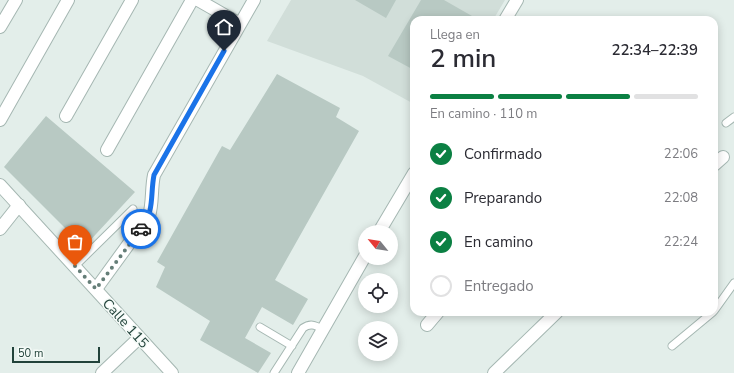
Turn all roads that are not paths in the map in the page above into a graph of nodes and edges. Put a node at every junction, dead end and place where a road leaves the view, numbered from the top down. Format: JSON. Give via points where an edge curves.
{"nodes":[{"id":1,"x":16,"y":0,"type":"edge"},
{"id":2,"x":68,"y":0,"type":"edge"},
{"id":3,"x":132,"y":0,"type":"edge"},
{"id":4,"x":192,"y":0,"type":"edge"},
{"id":5,"x":198,"y":0,"type":"edge"},
{"id":6,"x":254,"y":0,"type":"edge"},
{"id":7,"x":517,"y":0,"type":"edge"},
{"id":8,"x":507,"y":16,"type":"edge"},
{"id":9,"x":240,"y":24,"type":"junction"},
{"id":10,"x":0,"y":27,"type":"edge"},
{"id":11,"x":66,"y":116,"type":"dead end"},
{"id":12,"x":734,"y":117,"type":"edge"},
{"id":13,"x":0,"y":120,"type":"edge"},
{"id":14,"x":726,"y":123,"type":"dead end"},
{"id":15,"x":107,"y":150,"type":"dead end"},
{"id":16,"x":410,"y":180,"type":"edge"},
{"id":17,"x":0,"y":185,"type":"edge"},
{"id":18,"x":19,"y":205,"type":"junction"},
{"id":19,"x":133,"y":209,"type":"dead end"},
{"id":20,"x":383,"y":225,"type":"edge"},
{"id":21,"x":0,"y":228,"type":"edge"},
{"id":22,"x":360,"y":265,"type":"edge"},
{"id":23,"x":75,"y":266,"type":"junction"},
{"id":24,"x":734,"y":283,"type":"edge"},
{"id":25,"x":96,"y":289,"type":"junction"},
{"id":26,"x":718,"y":306,"type":"edge"},
{"id":27,"x":435,"y":316,"type":"edge"},
{"id":28,"x":553,"y":316,"type":"edge"},
{"id":29,"x":709,"y":316,"type":"edge"},
{"id":30,"x":427,"y":325,"type":"dead end"},
{"id":31,"x":260,"y":327,"type":"dead end"},
{"id":32,"x":322,"y":329,"type":"junction"},
{"id":33,"x":140,"y":338,"type":"junction"},
{"id":34,"x":292,"y":346,"type":"junction"},
{"id":35,"x":672,"y":346,"type":"dead end"},
{"id":36,"x":102,"y":373,"type":"edge"},
{"id":37,"x":172,"y":373,"type":"edge"},
{"id":38,"x":274,"y":373,"type":"edge"},
{"id":39,"x":298,"y":373,"type":"edge"},
{"id":40,"x":494,"y":373,"type":"edge"}],
"edges":[{"from":1,"to":10,"type":"street"},
{"from":2,"to":13,"type":"street"},
{"from":3,"to":11,"type":"street"},
{"from":4,"to":15,"type":"street"},
{"from":5,"to":9,"type":"street"},
{"from":6,"to":9,"type":"street"},
{"from":7,"to":8,"type":"street"},
{"from":9,"to":25,"type":"street","via":[[154,175],[151,186],[152,209],[149,216]]},
{"from":12,"to":14,"type":"lane"},
{"from":16,"to":20,"type":"street"},
{"from":17,"to":18,"type":"street","name":"Calle 115"},
{"from":18,"to":21,"type":"street"},
{"from":18,"to":23,"type":"street","name":"Calle 115"},
{"from":19,"to":23,"type":"lane"},
{"from":22,"to":32,"type":"street"},
{"from":23,"to":25,"type":"street","name":"Calle 115"},
{"from":24,"to":26,"type":"lane"},
{"from":25,"to":33,"type":"street","name":"Calle 115"},
{"from":27,"to":30,"type":"street"},
{"from":28,"to":40,"type":"street"},
{"from":29,"to":35,"type":"lane"},
{"from":31,"to":34,"type":"lane"},
{"from":32,"to":34,"type":"lane","via":[[313,324],[307,325]]},
{"from":32,"to":39,"type":"street"},
{"from":33,"to":36,"type":"street"},
{"from":33,"to":37,"type":"street","name":"Calle 115"},
{"from":34,"to":38,"type":"lane"}]}
